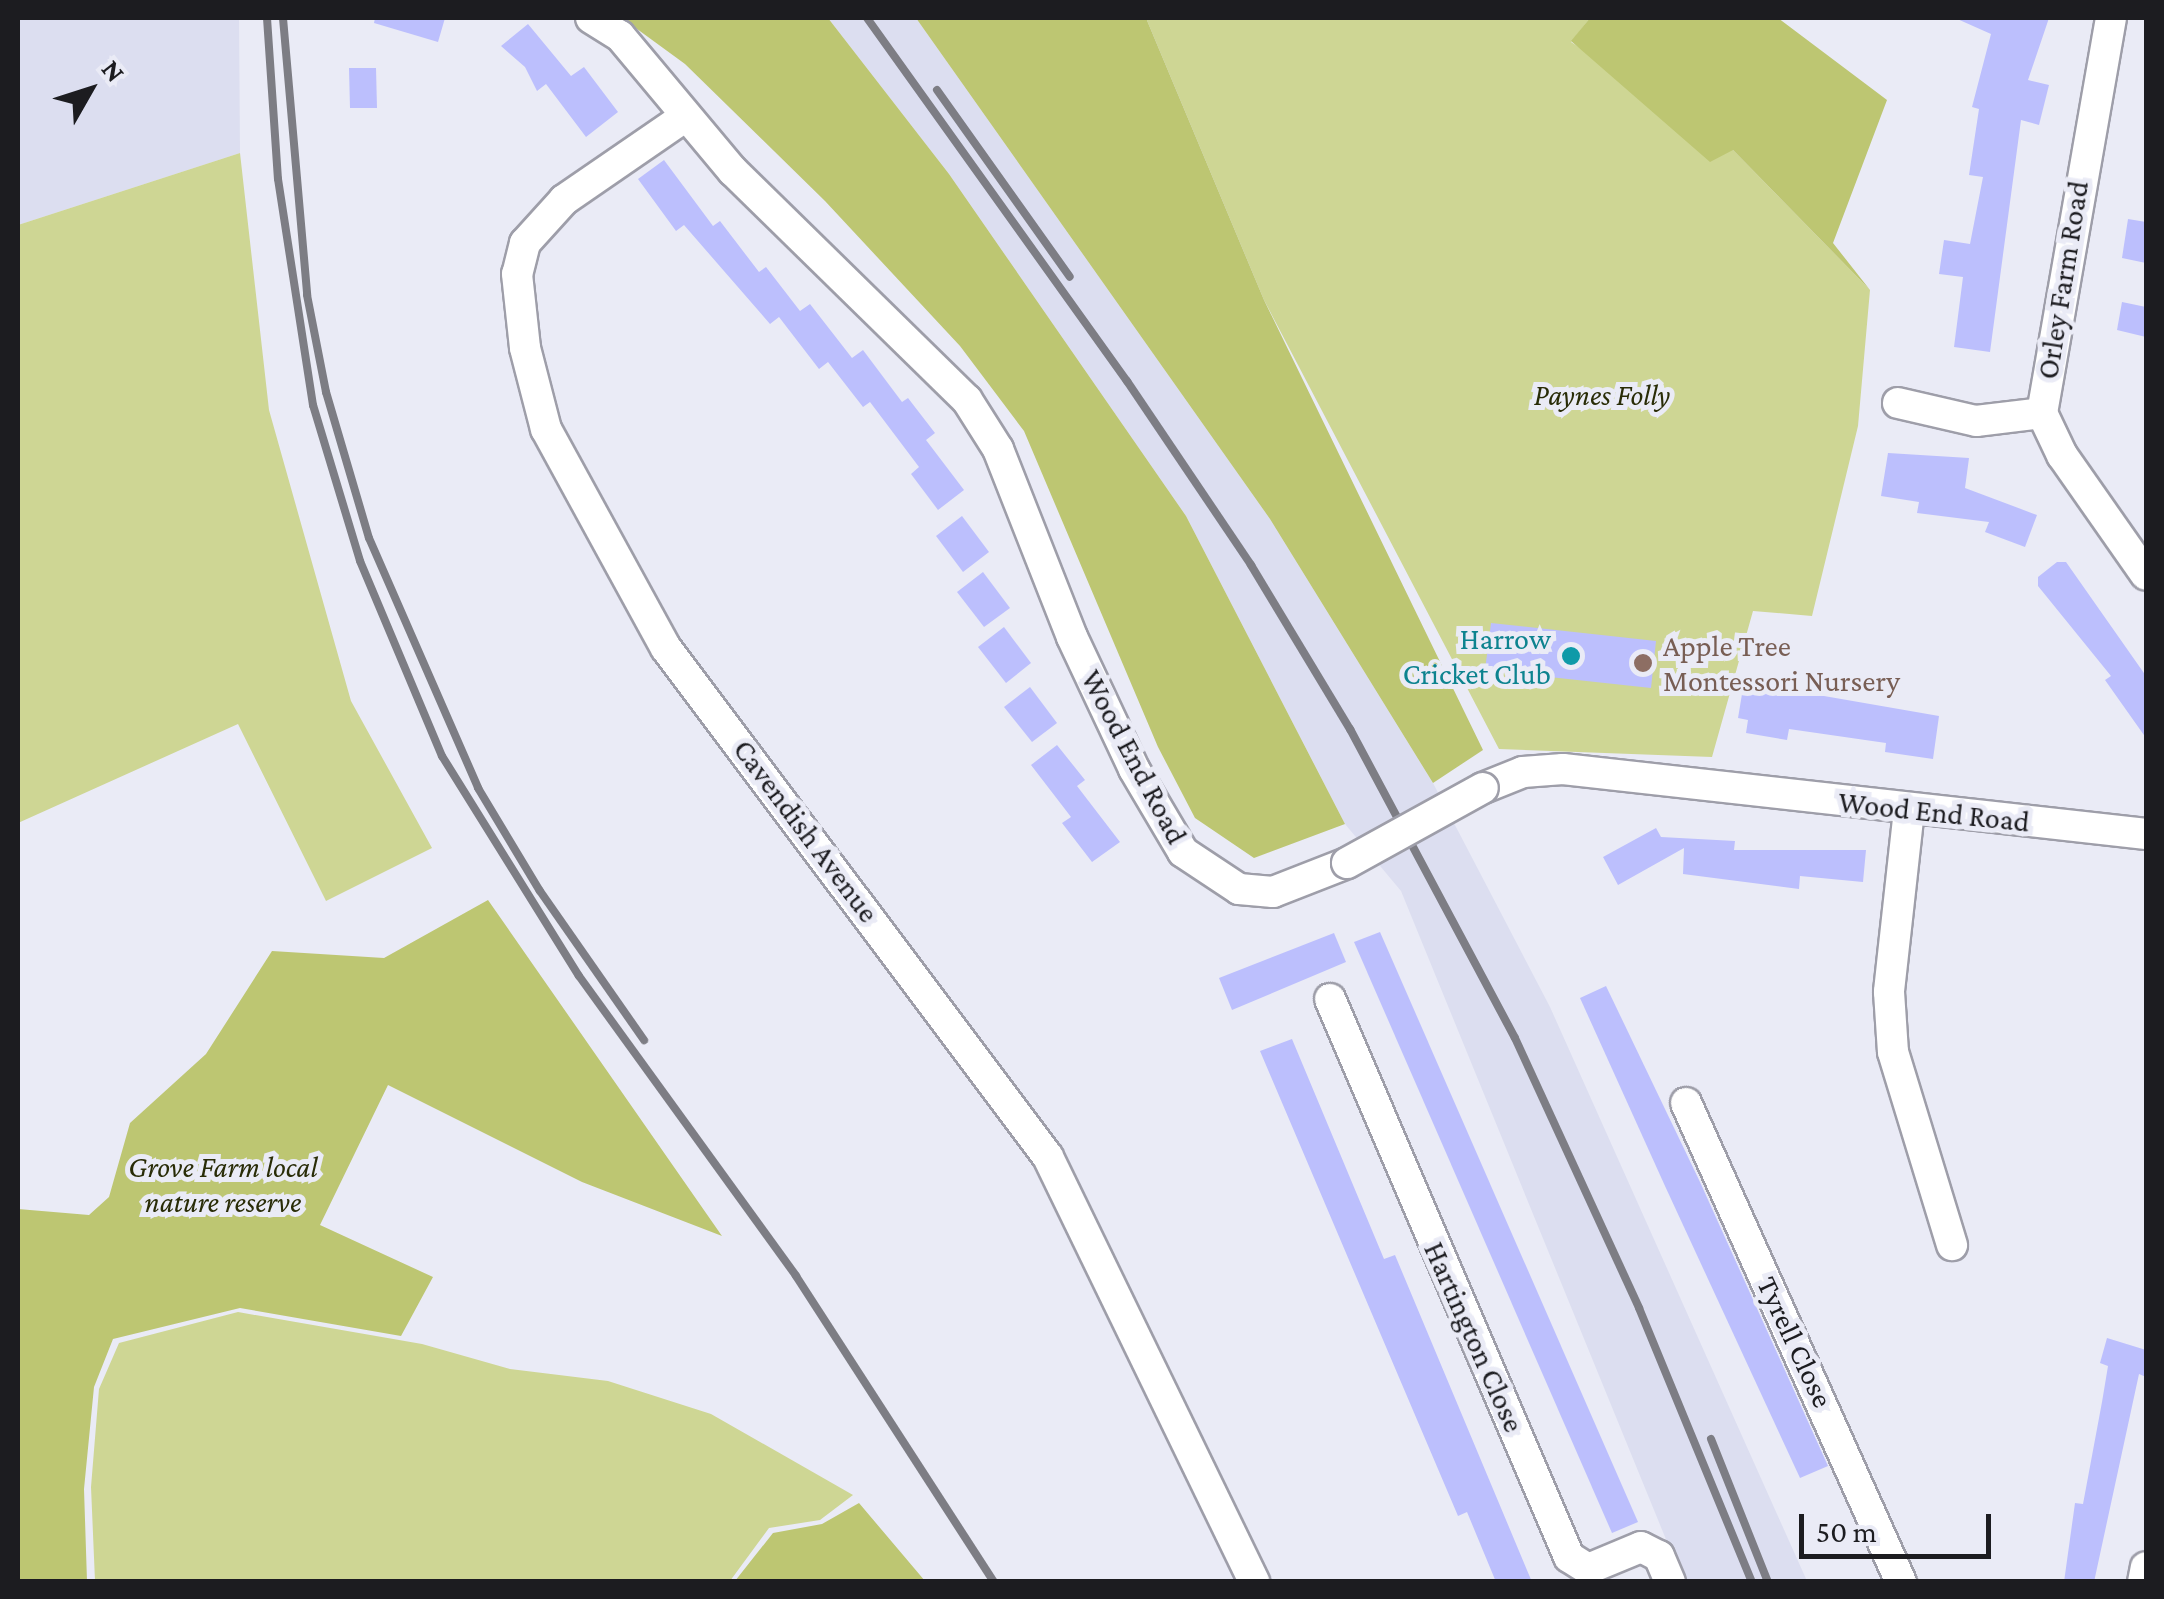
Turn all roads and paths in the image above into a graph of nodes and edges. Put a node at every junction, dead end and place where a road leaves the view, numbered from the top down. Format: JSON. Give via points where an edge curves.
{"nodes":[{"id":1,"x":590,"y":18,"type":"edge"},
{"id":2,"x":2111,"y":18,"type":"edge"},
{"id":3,"x":686,"y":116,"type":"junction"},
{"id":4,"x":1898,"y":403,"type":"dead end"},
{"id":5,"x":2042,"y":412,"type":"junction"},
{"id":6,"x":2146,"y":575,"type":"edge"},
{"id":7,"x":1910,"y":810,"type":"junction"},
{"id":8,"x":2146,"y":834,"type":"edge"},
{"id":9,"x":1330,"y":999,"type":"dead end"},
{"id":10,"x":1686,"y":1103,"type":"dead end"},
{"id":11,"x":1952,"y":1245,"type":"dead end"},
{"id":12,"x":2146,"y":1567,"type":"edge"},
{"id":13,"x":1254,"y":1582,"type":"edge"},
{"id":14,"x":1670,"y":1582,"type":"edge"},
{"id":15,"x":1900,"y":1582,"type":"edge"},
{"id":16,"x":2142,"y":1582,"type":"edge"}],
"edges":[{"from":1,"to":3,"type":"street","name":"Wood End Road","via":[[620,36]]},
{"from":2,"to":5,"type":"street","name":"Orley Farm Road"},
{"from":3,"to":7,"type":"street","name":"Wood End Road","bridge":true,"via":[[734,172],[967,400],[998,449],[1134,769],[1183,852],[1239,888],[1274,892],[1348,863],[1522,772],[1563,770]]},
{"from":3,"to":13,"type":"street","name":"Cavendish Avenue","via":[[564,200],[525,243],[517,274],[523,329],[546,429],[666,648],[1048,1158]]},
{"from":4,"to":5,"type":"street","via":[[1976,421]]},
{"from":5,"to":6,"type":"street","name":"Orley Farm Road","via":[[2062,455]]},
{"from":7,"to":8,"type":"street","name":"Wood End Road"},
{"from":7,"to":11,"type":"street","via":[[1888,992],[1894,1052]]},
{"from":9,"to":14,"type":"street","name":"Hartington Close","via":[[1568,1557],[1588,1569],[1641,1547],[1659,1556]]},
{"from":10,"to":15,"type":"street","name":"Tyrell Close"},
{"from":12,"to":16,"type":"street"}]}
